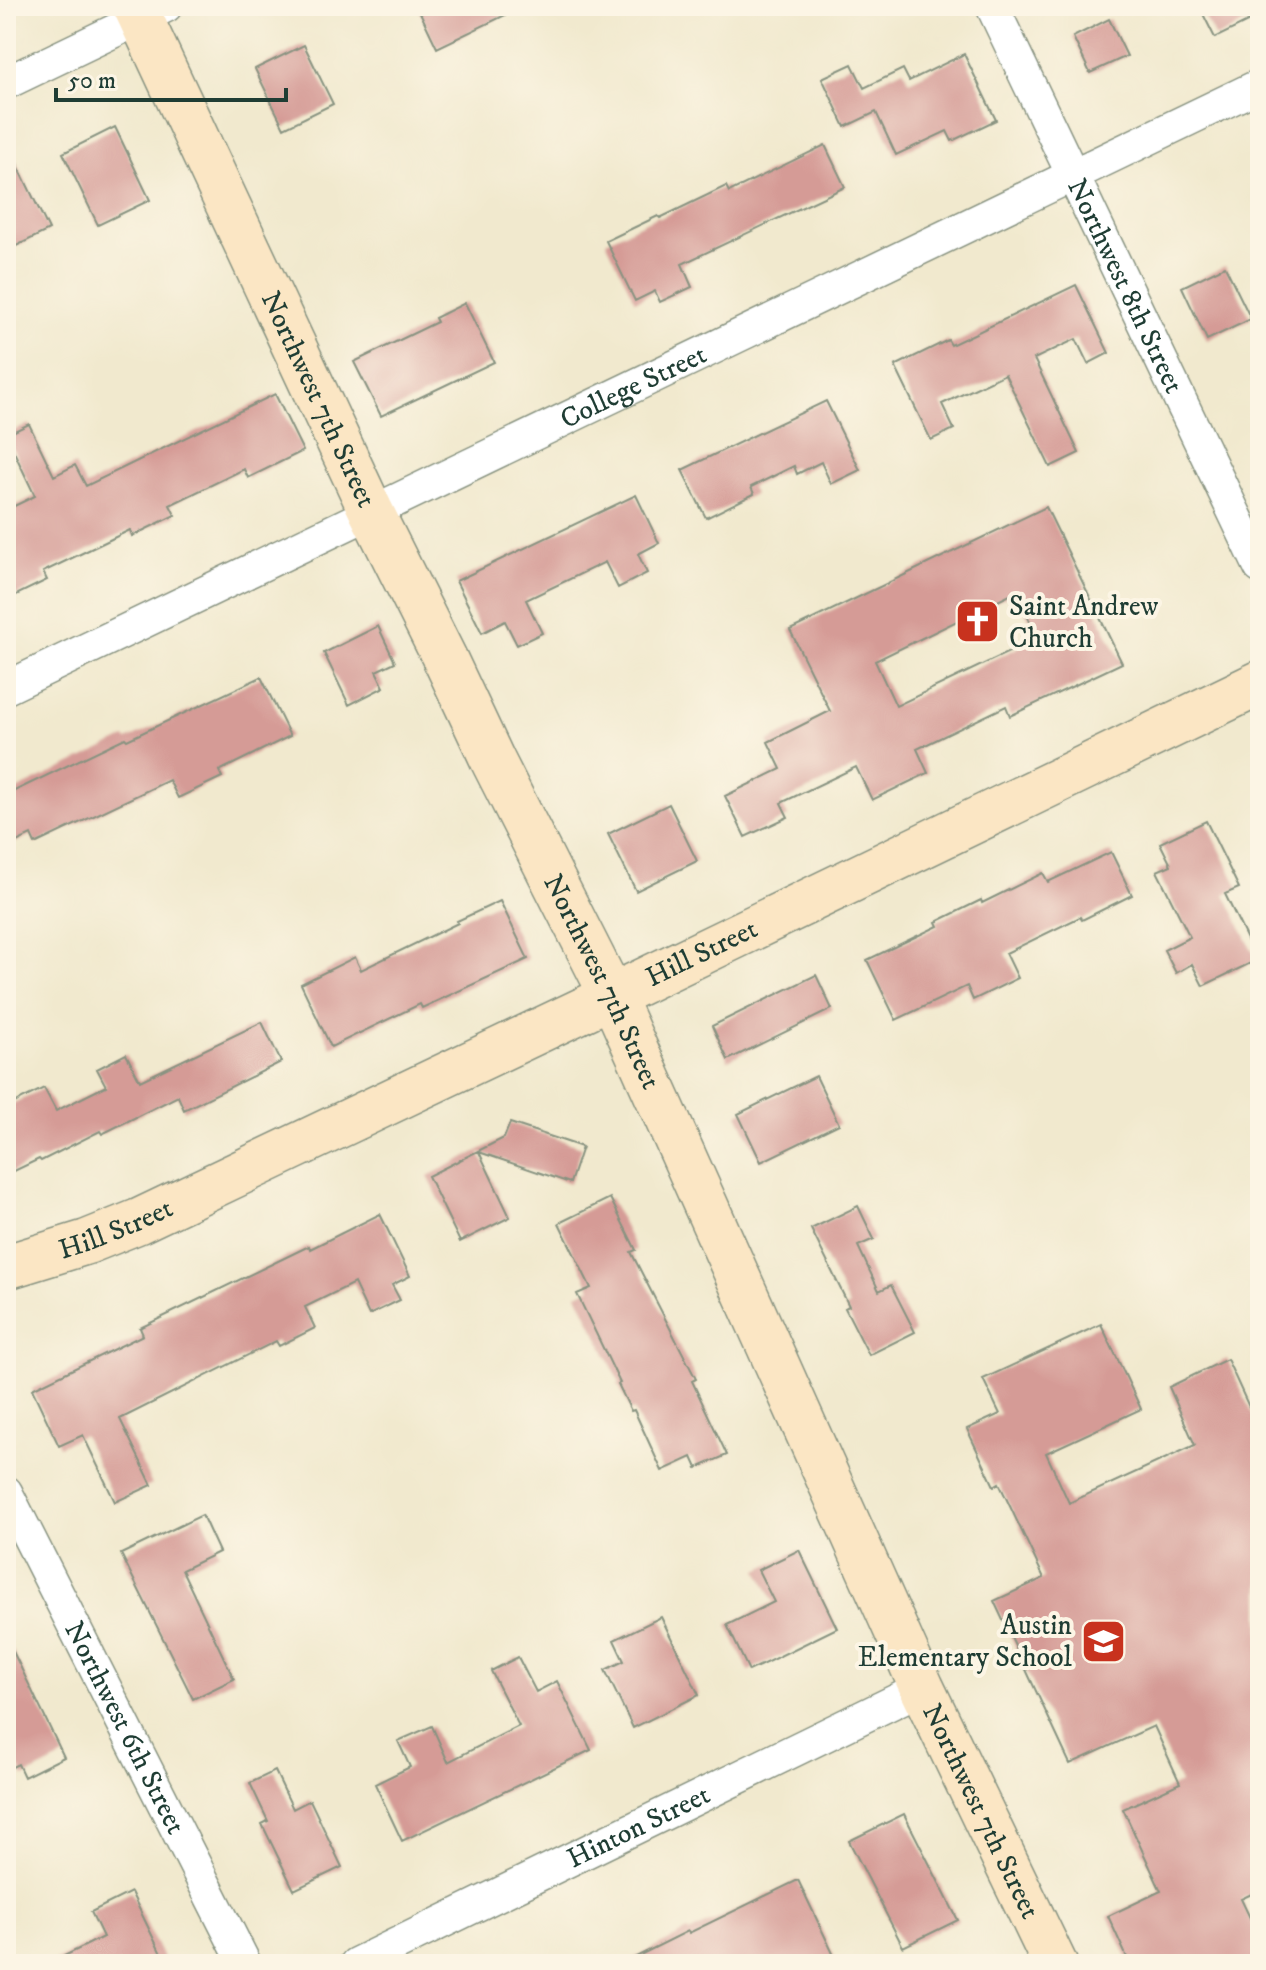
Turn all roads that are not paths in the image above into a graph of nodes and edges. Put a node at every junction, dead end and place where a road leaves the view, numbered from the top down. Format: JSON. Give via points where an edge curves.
{"nodes":[{"id":1,"x":992,"y":6,"type":"edge"},
{"id":2,"x":147,"y":10,"type":"edge"},
{"id":3,"x":6,"y":83,"type":"edge"},
{"id":4,"x":1260,"y":85,"type":"edge"},
{"id":5,"x":1073,"y":175,"type":"junction"},
{"id":6,"x":371,"y":511,"type":"junction"},
{"id":7,"x":1260,"y":567,"type":"edge"},
{"id":8,"x":1260,"y":683,"type":"edge"},
{"id":9,"x":6,"y":688,"type":"edge"},
{"id":10,"x":612,"y":996,"type":"junction"},
{"id":11,"x":6,"y":1267,"type":"edge"},
{"id":12,"x":6,"y":1492,"type":"edge"},
{"id":13,"x":922,"y":1688,"type":"junction"},
{"id":14,"x":245,"y":1964,"type":"edge"},
{"id":15,"x":356,"y":1964,"type":"edge"},
{"id":16,"x":1055,"y":1964,"type":"edge"}],
"edges":[{"from":1,"to":5,"type":"street","name":"Northwest 8th Street"},
{"from":2,"to":3,"type":"street"},
{"from":2,"to":6,"type":"street","name":"Northwest 7th Street"},
{"from":4,"to":5,"type":"street","name":"College Street"},
{"from":5,"to":6,"type":"street","name":"College Street"},
{"from":5,"to":7,"type":"street","name":"Northwest 8th Street"},
{"from":6,"to":9,"type":"street","name":"College Street"},
{"from":6,"to":10,"type":"street","name":"Northwest 7th Street"},
{"from":8,"to":10,"type":"street","name":"Hill Street"},
{"from":10,"to":11,"type":"street","name":"Hill Street","via":[[139,1221]]},
{"from":10,"to":13,"type":"street","name":"Northwest 7th Street"},
{"from":12,"to":14,"type":"street","name":"Northwest 6th Street"},
{"from":13,"to":15,"type":"street","name":"Hinton Street"},
{"from":13,"to":16,"type":"street","name":"Northwest 7th Street"}]}
